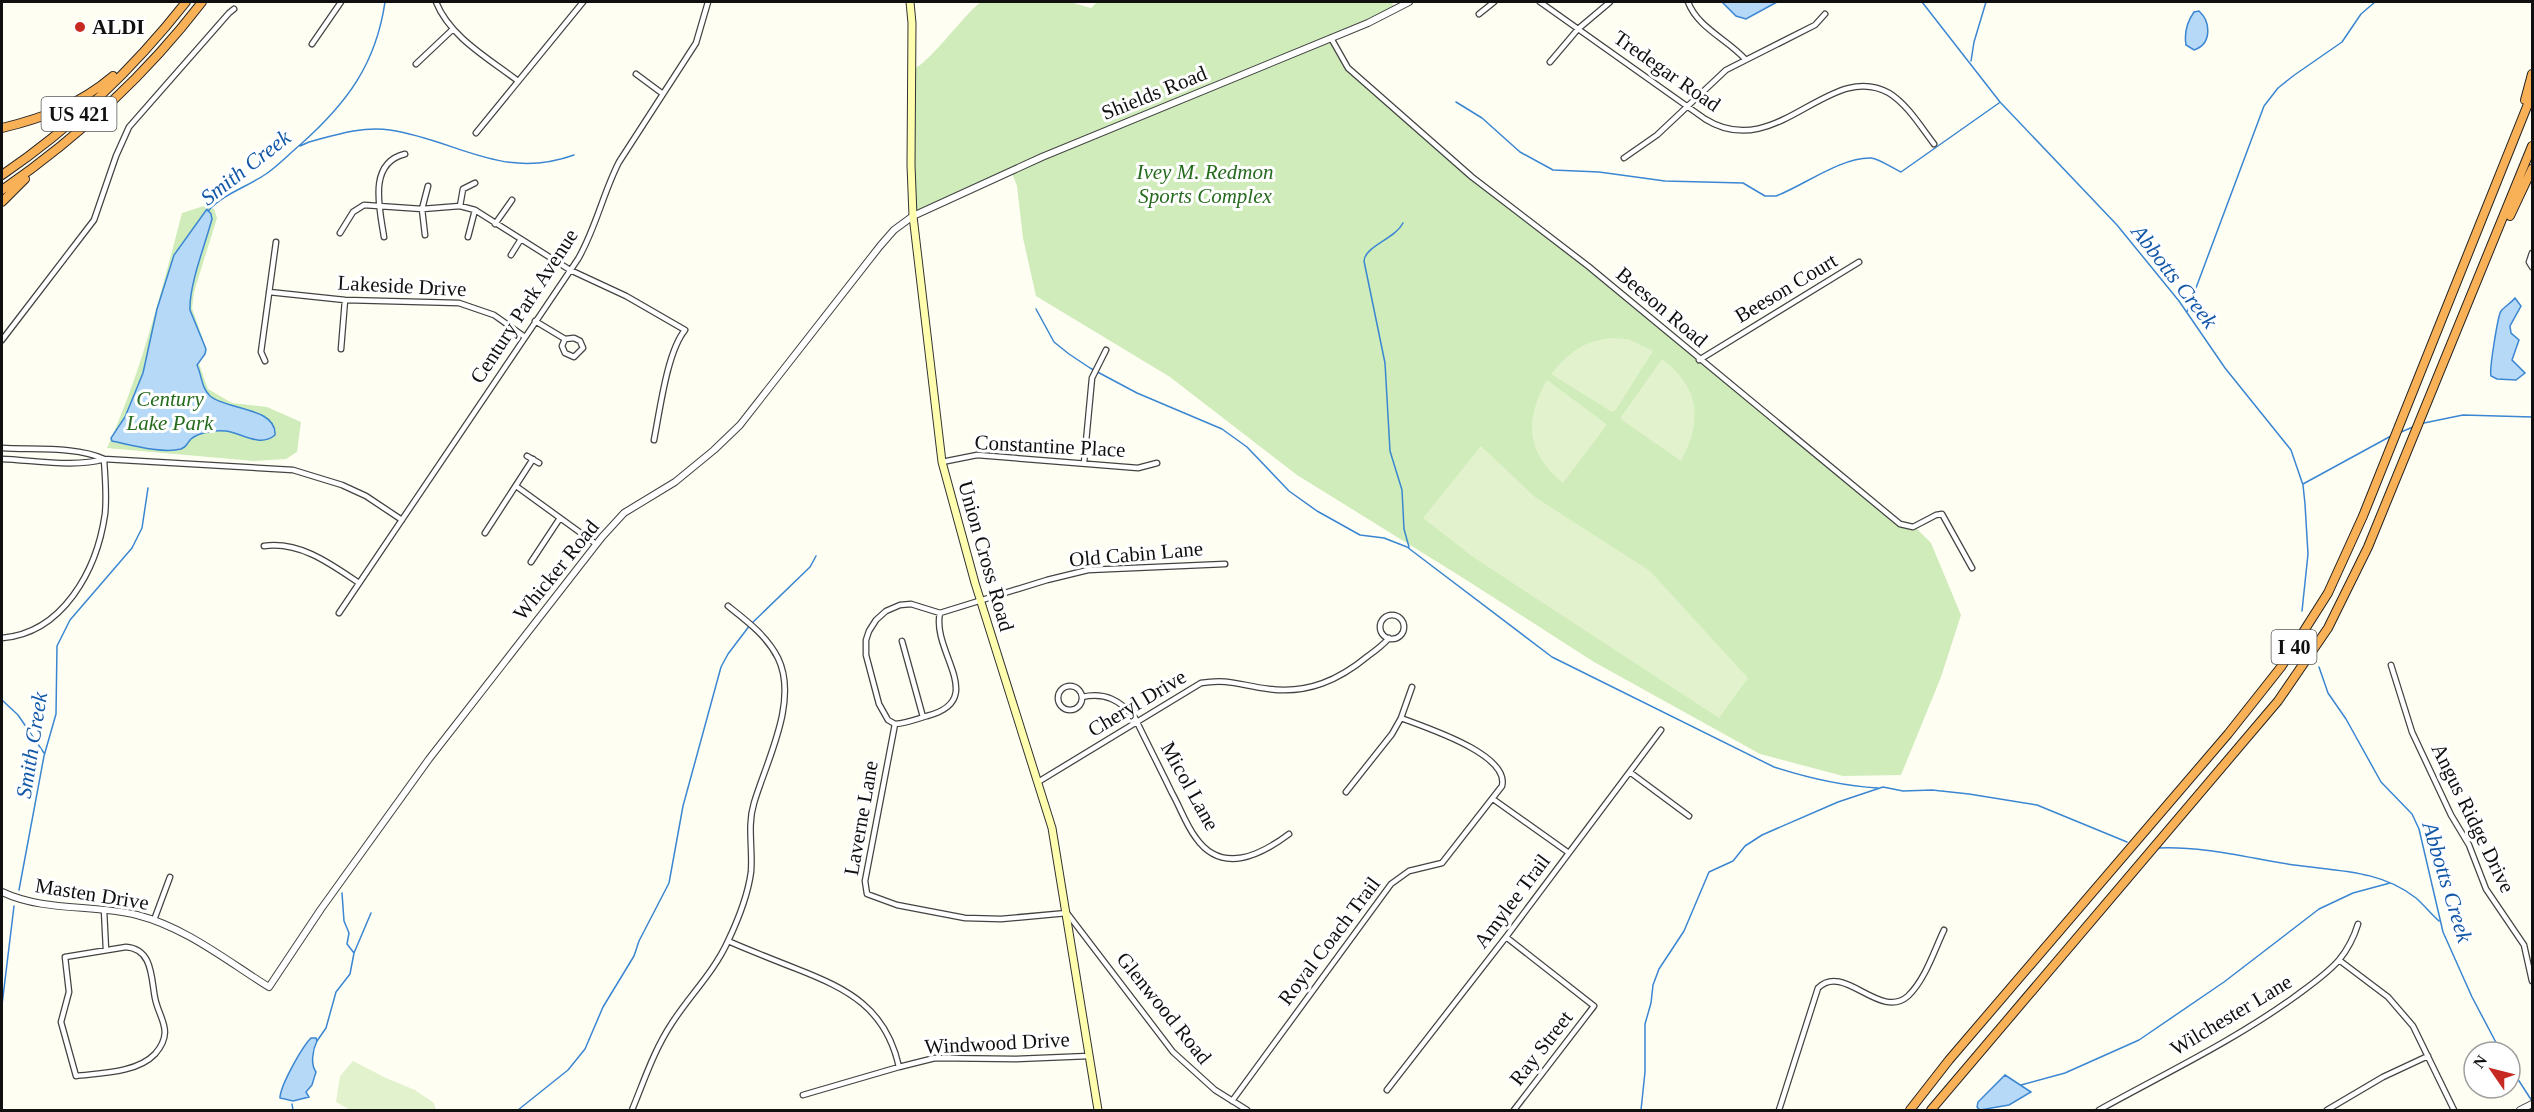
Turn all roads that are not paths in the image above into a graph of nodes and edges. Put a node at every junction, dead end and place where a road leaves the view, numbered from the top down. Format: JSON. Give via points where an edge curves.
{"nodes":[{"id":1,"x":186,"y":2,"type":"edge"},
{"id":2,"x":201,"y":2,"type":"edge"},
{"id":3,"x":341,"y":2,"type":"edge"},
{"id":4,"x":436,"y":2,"type":"edge"},
{"id":5,"x":583,"y":2,"type":"edge"},
{"id":6,"x":708,"y":2,"type":"edge"},
{"id":7,"x":910,"y":2,"type":"edge"},
{"id":8,"x":1409,"y":2,"type":"edge"},
{"id":9,"x":1494,"y":2,"type":"edge"},
{"id":10,"x":1540,"y":2,"type":"edge"},
{"id":11,"x":1610,"y":2,"type":"edge"},
{"id":12,"x":1688,"y":2,"type":"edge"},
{"id":13,"x":234,"y":9,"type":"dead end"},
{"id":14,"x":1479,"y":14,"type":"dead end"},
{"id":15,"x":1825,"y":14,"type":"dead end"},
{"id":16,"x":1578,"y":29,"type":"junction"},
{"id":17,"x":452,"y":30,"type":"junction"},
{"id":18,"x":1331,"y":38,"type":"junction"},
{"id":19,"x":312,"y":44,"type":"dead end"},
{"id":20,"x":150,"y":45,"type":"junction"},
{"id":21,"x":1745,"y":59,"type":"junction"},
{"id":22,"x":1550,"y":62,"type":"dead end"},
{"id":23,"x":416,"y":64,"type":"dead end"},
{"id":24,"x":636,"y":74,"type":"dead end"},
{"id":25,"x":2532,"y":75,"type":"edge"},
{"id":26,"x":518,"y":81,"type":"junction"},
{"id":27,"x":663,"y":94,"type":"junction"},
{"id":28,"x":2532,"y":94,"type":"edge"},
{"id":29,"x":1688,"y":106,"type":"junction"},
{"id":30,"x":2,"y":128,"type":"edge"},
{"id":31,"x":476,"y":133,"type":"dead end"},
{"id":32,"x":1934,"y":144,"type":"dead end"},
{"id":33,"x":2532,"y":146,"type":"edge"},
{"id":34,"x":60,"y":147,"type":"junction"},
{"id":35,"x":405,"y":154,"type":"dead end"},
{"id":36,"x":1624,"y":158,"type":"dead end"},
{"id":37,"x":2532,"y":169,"type":"edge"},
{"id":38,"x":2,"y":175,"type":"edge"},
{"id":39,"x":2499,"y":177,"type":"junction"},
{"id":40,"x":475,"y":183,"type":"dead end"},
{"id":41,"x":428,"y":186,"type":"dead end"},
{"id":42,"x":2,"y":190,"type":"edge"},
{"id":43,"x":512,"y":200,"type":"dead end"},
{"id":44,"x":2,"y":202,"type":"edge"},
{"id":45,"x":379,"y":205,"type":"junction"},
{"id":46,"x":460,"y":206,"type":"junction"},
{"id":47,"x":422,"y":209,"type":"junction"},
{"id":48,"x":475,"y":210,"type":"junction"},
{"id":49,"x":913,"y":216,"type":"junction"},
{"id":50,"x":495,"y":224,"type":"junction"},
{"id":51,"x":340,"y":233,"type":"dead end"},
{"id":52,"x":425,"y":235,"type":"dead end"},
{"id":53,"x":384,"y":237,"type":"dead end"},
{"id":54,"x":468,"y":237,"type":"dead end"},
{"id":55,"x":521,"y":239,"type":"junction"},
{"id":56,"x":276,"y":242,"type":"dead end"},
{"id":57,"x":2532,"y":254,"type":"edge"},
{"id":58,"x":512,"y":255,"type":"dead end"},
{"id":59,"x":1859,"y":262,"type":"dead end"},
{"id":60,"x":2532,"y":267,"type":"edge"},
{"id":61,"x":570,"y":270,"type":"junction"},
{"id":62,"x":2476,"y":287,"type":"junction"},
{"id":63,"x":268,"y":292,"type":"junction"},
{"id":64,"x":345,"y":300,"type":"junction"},
{"id":65,"x":535,"y":321,"type":"junction"},
{"id":66,"x":525,"y":337,"type":"junction"},
{"id":67,"x":565,"y":339,"type":"junction"},
{"id":68,"x":2,"y":340,"type":"edge"},
{"id":69,"x":341,"y":349,"type":"dead end"},
{"id":70,"x":1106,"y":350,"type":"dead end"},
{"id":71,"x":1699,"y":360,"type":"junction"},
{"id":72,"x":266,"y":361,"type":"dead end"},
{"id":73,"x":654,"y":440,"type":"dead end"},
{"id":74,"x":2,"y":448,"type":"edge"},
{"id":75,"x":57,"y":452,"type":"junction"},
{"id":76,"x":528,"y":456,"type":"dead end"},
{"id":77,"x":2,"y":459,"type":"edge"},
{"id":78,"x":104,"y":459,"type":"junction"},
{"id":79,"x":533,"y":459,"type":"junction"},
{"id":80,"x":56,"y":462,"type":"junction"},
{"id":81,"x":942,"y":462,"type":"junction"},
{"id":82,"x":539,"y":463,"type":"dead end"},
{"id":83,"x":1084,"y":463,"type":"junction"},
{"id":84,"x":1157,"y":463,"type":"dead end"},
{"id":85,"x":516,"y":486,"type":"junction"},
{"id":86,"x":560,"y":518,"type":"junction"},
{"id":87,"x":402,"y":520,"type":"junction"},
{"id":88,"x":485,"y":533,"type":"dead end"},
{"id":89,"x":596,"y":544,"type":"junction"},
{"id":90,"x":264,"y":546,"type":"dead end"},
{"id":91,"x":531,"y":562,"type":"dead end"},
{"id":92,"x":1225,"y":564,"type":"dead end"},
{"id":93,"x":1972,"y":568,"type":"dead end"},
{"id":94,"x":359,"y":583,"type":"junction"},
{"id":95,"x":981,"y":600,"type":"junction"},
{"id":96,"x":728,"y":606,"type":"dead end"},
{"id":97,"x":339,"y":613,"type":"dead end"},
{"id":98,"x":940,"y":613,"type":"junction"},
{"id":99,"x":2,"y":638,"type":"edge"},
{"id":100,"x":1389,"y":638,"type":"junction"},
{"id":101,"x":902,"y":641,"type":"dead end"},
{"id":102,"x":2391,"y":665,"type":"dead end"},
{"id":103,"x":1412,"y":687,"type":"dead end"},
{"id":104,"x":1082,"y":697,"type":"junction"},
{"id":105,"x":923,"y":717,"type":"junction"},
{"id":106,"x":1401,"y":718,"type":"junction"},
{"id":107,"x":1137,"y":721,"type":"junction"},
{"id":108,"x":895,"y":724,"type":"junction"},
{"id":109,"x":1661,"y":730,"type":"dead end"},
{"id":110,"x":1631,"y":773,"type":"junction"},
{"id":111,"x":1038,"y":782,"type":"junction"},
{"id":112,"x":1346,"y":792,"type":"dead end"},
{"id":113,"x":1493,"y":799,"type":"junction"},
{"id":114,"x":1689,"y":816,"type":"dead end"},
{"id":115,"x":1289,"y":834,"type":"dead end"},
{"id":116,"x":1569,"y":853,"type":"junction"},
{"id":117,"x":170,"y":877,"type":"dead end"},
{"id":118,"x":2,"y":892,"type":"edge"},
{"id":119,"x":104,"y":910,"type":"junction"},
{"id":120,"x":1067,"y":913,"type":"junction"},
{"id":121,"x":154,"y":920,"type":"junction"},
{"id":122,"x":2358,"y":924,"type":"dead end"},
{"id":123,"x":1944,"y":930,"type":"dead end"},
{"id":124,"x":1506,"y":936,"type":"junction"},
{"id":125,"x":728,"y":941,"type":"junction"},
{"id":126,"x":106,"y":950,"type":"junction"},
{"id":127,"x":2532,"y":957,"type":"edge"},
{"id":128,"x":2339,"y":960,"type":"junction"},
{"id":129,"x":2528,"y":963,"type":"junction"},
{"id":130,"x":2532,"y":981,"type":"edge"},
{"id":131,"x":269,"y":987,"type":"joint"},
{"id":132,"x":1089,"y":1056,"type":"junction"},
{"id":133,"x":2428,"y":1056,"type":"junction"},
{"id":134,"x":898,"y":1067,"type":"junction"},
{"id":135,"x":1387,"y":1090,"type":"dead end"},
{"id":136,"x":803,"y":1095,"type":"dead end"},
{"id":137,"x":1232,"y":1101,"type":"junction"},
{"id":138,"x":2532,"y":1104,"type":"edge"},
{"id":139,"x":2523,"y":1109,"type":"edge"},
{"id":140,"x":632,"y":1110,"type":"edge"},
{"id":141,"x":1098,"y":1110,"type":"edge"},
{"id":142,"x":1247,"y":1110,"type":"edge"},
{"id":143,"x":1514,"y":1110,"type":"edge"},
{"id":144,"x":1779,"y":1110,"type":"edge"},
{"id":145,"x":1910,"y":1110,"type":"edge"},
{"id":146,"x":1931,"y":1110,"type":"edge"},
{"id":147,"x":2099,"y":1110,"type":"edge"},
{"id":148,"x":2327,"y":1110,"type":"edge"},
{"id":149,"x":2454,"y":1110,"type":"edge"}],
"edges":[{"from":1,"to":20,"type":"highway","number":"US 421"},
{"from":2,"to":34,"type":"highway","number":"US 421","via":[[140,73]]},
{"from":3,"to":19,"type":"street"},
{"from":4,"to":17,"type":"street"},
{"from":5,"to":26,"type":"street"},
{"from":6,"to":27,"type":"street","name":"Century Park Avenue","via":[[696,44]]},
{"from":7,"to":49,"type":"main road","name":"Union Cross Road"},
{"from":8,"to":18,"type":"street","name":"Shields Road"},
{"from":9,"to":14,"type":"street"},
{"from":10,"to":16,"type":"street","name":"Tredegar Road"},
{"from":11,"to":16,"type":"street"},
{"from":12,"to":21,"type":"street","via":[[1706,27]]},
{"from":13,"to":68,"type":"street","via":[[129,127],[94,220]]},
{"from":15,"to":21,"type":"street","via":[[1815,25]]},
{"from":16,"to":22,"type":"street"},
{"from":16,"to":29,"type":"street","name":"Tredegar Road"},
{"from":17,"to":23,"type":"street"},
{"from":17,"to":26,"type":"street"},
{"from":18,"to":49,"type":"street","name":"Shields Road","via":[[1042,157]]},
{"from":18,"to":71,"type":"street","name":"Beeson Road","via":[[1348,68],[1390,106]]},
{"from":20,"to":30,"type":"highway","via":[[81,100],[49,115]]},
{"from":20,"to":38,"type":"highway","number":"US 421","via":[[73,120]]},
{"from":21,"to":29,"type":"street","via":[[1726,70]]},
{"from":24,"to":27,"type":"street"},
{"from":25,"to":39,"type":"highway"},
{"from":26,"to":31,"type":"street"},
{"from":27,"to":61,"type":"street","name":"Century Park Avenue","via":[[619,162],[584,248]]},
{"from":28,"to":39,"type":"highway","number":"I 40"},
{"from":29,"to":32,"type":"street","name":"Tredegar Road","via":[[1715,126],[1746,131],[1771,126],[1843,90],[1870,86],[1896,98]]},
{"from":29,"to":36,"type":"street","via":[[1650,141]]},
{"from":33,"to":62,"type":"highway","number":"I 40"},
{"from":34,"to":42,"type":"highway","number":"US 421"},
{"from":34,"to":44,"type":"highway"},
{"from":35,"to":45,"type":"street","via":[[393,159],[383,172],[378,183]]},
{"from":37,"to":62,"type":"highway"},
{"from":39,"to":145,"type":"highway","number":"I 40","via":[[2363,516],[2328,593],[2292,650],[2228,734]]},
{"from":40,"to":46,"type":"street","via":[[464,189]]},
{"from":41,"to":47,"type":"street"},
{"from":43,"to":50,"type":"street"},
{"from":45,"to":47,"type":"street"},
{"from":45,"to":51,"type":"street","via":[[356,209]]},
{"from":45,"to":53,"type":"street"},
{"from":46,"to":47,"type":"street"},
{"from":46,"to":48,"type":"street"},
{"from":47,"to":52,"type":"street"},
{"from":48,"to":50,"type":"street"},
{"from":48,"to":54,"type":"street"},
{"from":49,"to":81,"type":"main road","name":"Union Cross Road"},
{"from":49,"to":89,"type":"street","name":"Whicker Road","via":[[887,237],[740,425],[675,482],[624,513]]},
{"from":50,"to":55,"type":"street"},
{"from":55,"to":58,"type":"street"},
{"from":55,"to":61,"type":"street"},
{"from":56,"to":63,"type":"street"},
{"from":57,"to":60,"type":"street"},
{"from":59,"to":71,"type":"street","name":"Beeson Court"},
{"from":61,"to":65,"type":"street","name":"Century Park Avenue"},
{"from":61,"to":73,"type":"street","via":[[685,330],[672,357]]},
{"from":62,"to":146,"type":"highway","number":"I 40","via":[[2368,547],[2328,628],[2278,701]]},
{"from":63,"to":64,"type":"street","name":"Lakeside Drive"},
{"from":63,"to":72,"type":"street","via":[[261,352]]},
{"from":64,"to":66,"type":"street","name":"Lakeside Drive","via":[[459,303],[494,315]]},
{"from":64,"to":69,"type":"street"},
{"from":65,"to":66,"type":"street","name":"Century Park Avenue"},
{"from":65,"to":67,"type":"street"},
{"from":66,"to":87,"type":"street","name":"Century Park Avenue"},
{"from":67,"to":67,"type":"street","via":[[580,341],[579,354],[574,357],[565,353]]},
{"from":70,"to":83,"type":"street","via":[[1092,378]]},
{"from":71,"to":93,"type":"street","name":"Beeson Road","via":[[1900,524],[1915,527],[1942,514]]},
{"from":74,"to":75,"type":"street"},
{"from":75,"to":78,"type":"street","via":[[94,454]]},
{"from":75,"to":80,"type":"street"},
{"from":76,"to":79,"type":"street"},
{"from":77,"to":80,"type":"street"},
{"from":78,"to":80,"type":"street"},
{"from":78,"to":87,"type":"street","via":[[293,471],[342,485]]},
{"from":78,"to":99,"type":"street","via":[[104,520],[86,576],[47,622],[24,634]]},
{"from":79,"to":82,"type":"street"},
{"from":79,"to":85,"type":"street"},
{"from":81,"to":83,"type":"street","name":"Constantine Place","via":[[977,455]]},
{"from":81,"to":95,"type":"main road","name":"Union Cross Road"},
{"from":83,"to":84,"type":"street","name":"Constantine Place","via":[[1138,468]]},
{"from":85,"to":86,"type":"street"},
{"from":85,"to":88,"type":"street"},
{"from":86,"to":89,"type":"street"},
{"from":86,"to":91,"type":"street"},
{"from":87,"to":94,"type":"street","name":"Century Park Avenue"},
{"from":89,"to":131,"type":"street","name":"Whicker Road","via":[[429,759]]},
{"from":90,"to":94,"type":"street","via":[[278,545],[310,554]]},
{"from":92,"to":95,"type":"street","name":"Old Cabin Lane","via":[[1088,570]]},
{"from":94,"to":97,"type":"street","name":"Century Park Avenue"},
{"from":95,"to":98,"type":"street","name":"Old Cabin Lane"},
{"from":95,"to":111,"type":"main road","name":"Union Cross Road"},
{"from":96,"to":125,"type":"street","via":[[755,627],[778,658],[785,692],[781,722],[753,806],[748,887]]},
{"from":98,"to":105,"type":"street","via":[[940,634],[957,694],[948,709]]},
{"from":98,"to":108,"type":"street","via":[[921,606],[900,605],[886,611],[869,631],[866,655],[872,681],[884,716]]},
{"from":100,"to":100,"type":"street","via":[[1396,638],[1404,629],[1403,622],[1394,615],[1381,622],[1383,634]]},
{"from":100,"to":107,"type":"street","name":"Cheryl Drive","via":[[1355,667],[1318,686],[1290,691],[1224,680],[1201,683]]},
{"from":101,"to":105,"type":"street"},
{"from":102,"to":129,"type":"street","name":"Angus Ridge Drive","via":[[2412,732],[2469,845],[2486,889],[2524,945]]},
{"from":103,"to":106,"type":"street"},
{"from":104,"to":104,"type":"street","via":[[1071,686],[1060,690],[1058,698],[1060,705],[1070,710],[1077,707]]},
{"from":104,"to":107,"type":"street","name":"Micol Lane","via":[[1095,694],[1114,699]]},
{"from":105,"to":108,"type":"street"},
{"from":106,"to":112,"type":"street"},
{"from":106,"to":113,"type":"street","name":"Royal Coach Trail","via":[[1462,742],[1489,761],[1504,779]]},
{"from":107,"to":111,"type":"street","name":"Cheryl Drive"},
{"from":107,"to":115,"type":"street","name":"Micol Lane","via":[[1194,836],[1204,846],[1228,858],[1246,858],[1267,850]]},
{"from":108,"to":120,"type":"street","name":"Laverne Lane","via":[[865,881],[867,894],[959,918],[986,920]]},
{"from":109,"to":110,"type":"street","name":"Amylee Trail"},
{"from":110,"to":114,"type":"street"},
{"from":110,"to":116,"type":"street","name":"Amylee Trail"},
{"from":111,"to":120,"type":"main road","name":"Union Cross Road","via":[[1052,828]]},
{"from":113,"to":116,"type":"street"},
{"from":113,"to":137,"type":"street","name":"Royal Coach Trail","via":[[1442,863],[1409,871],[1391,884]]},
{"from":116,"to":124,"type":"street","name":"Amylee Trail"},
{"from":117,"to":121,"type":"street"},
{"from":118,"to":119,"type":"street","name":"Masten Drive","via":[[45,905]]},
{"from":119,"to":121,"type":"street","name":"Masten Drive"},
{"from":119,"to":126,"type":"street"},
{"from":120,"to":132,"type":"main road","name":"Union Cross Road"},
{"from":120,"to":137,"type":"street","name":"Glenwood Road","via":[[1173,1052]]},
{"from":121,"to":131,"type":"street","name":"Masten Drive","via":[[183,933]]},
{"from":122,"to":128,"type":"street","name":"Wilchester Lane"},
{"from":123,"to":144,"type":"street","via":[[1915,987],[1902,1000],[1882,1000],[1838,982],[1818,988]]},
{"from":124,"to":135,"type":"street","name":"Amylee Trail"},
{"from":124,"to":143,"type":"street","name":"Ray Street","via":[[1594,1006]]},
{"from":125,"to":134,"type":"street","via":[[850,993],[877,1018],[889,1038]]},
{"from":125,"to":140,"type":"street","via":[[708,977],[661,1041]]},
{"from":126,"to":126,"type":"street","via":[[132,948],[145,956],[164,1018],[163,1039],[153,1055],[142,1063],[76,1076],[61,1022],[69,992],[65,957]]},
{"from":127,"to":129,"type":"street"},
{"from":128,"to":133,"type":"street","via":[[2401,1010],[2414,1026]]},
{"from":128,"to":147,"type":"street","name":"Wilchester Lane","via":[[2256,1024]]},
{"from":129,"to":130,"type":"street","name":"Angus Ridge Drive"},
{"from":132,"to":134,"type":"street","name":"Windwood Drive","via":[[954,1057]]},
{"from":132,"to":141,"type":"main road","name":"Union Cross Road"},
{"from":133,"to":148,"type":"street"},
{"from":133,"to":149,"type":"street"},
{"from":134,"to":136,"type":"street","name":"Windwood Drive"},
{"from":137,"to":142,"type":"street","name":"Glenwood Road"},
{"from":138,"to":139,"type":"street"}]}
